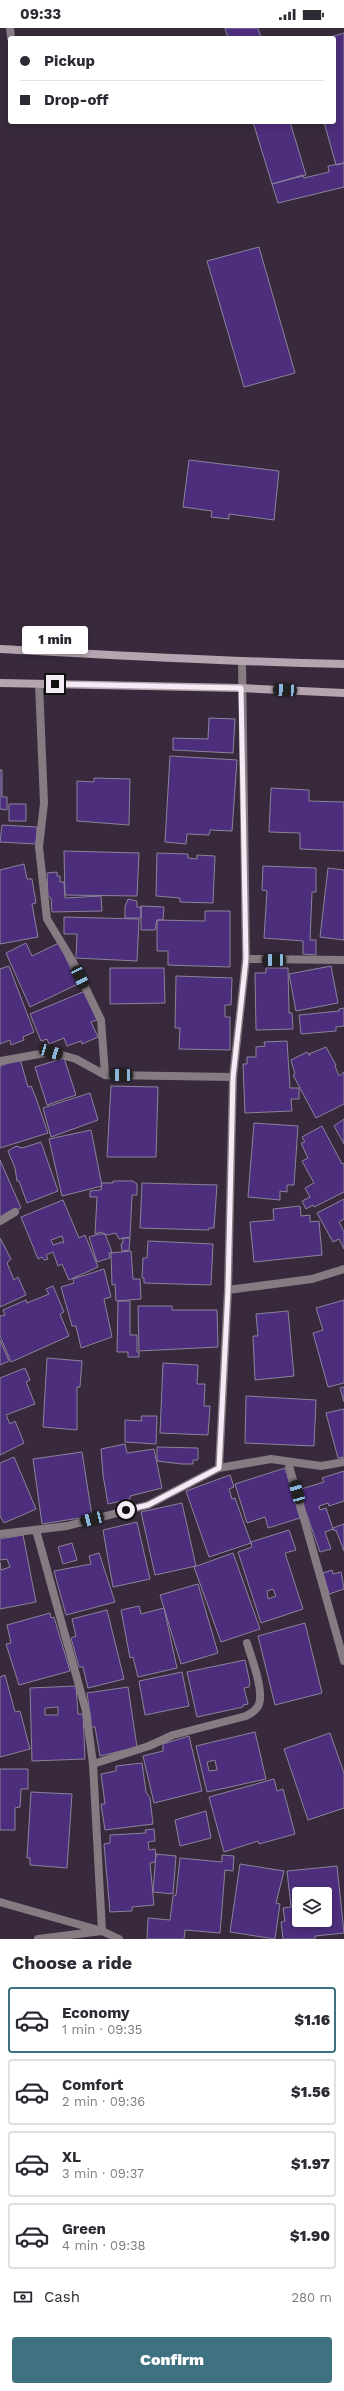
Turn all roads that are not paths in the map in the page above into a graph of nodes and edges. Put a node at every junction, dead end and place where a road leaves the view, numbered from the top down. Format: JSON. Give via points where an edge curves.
{"nodes":[{"id":1,"x":0,"y":649,"type":"edge"},
{"id":2,"x":242,"y":662,"type":"junction"},
{"id":3,"x":344,"y":664,"type":"edge"},
{"id":4,"x":0,"y":683,"type":"edge"},
{"id":5,"x":39,"y":684,"type":"junction"},
{"id":6,"x":241,"y":688,"type":"junction"},
{"id":7,"x":344,"y":693,"type":"edge"},
{"id":8,"x":246,"y":959,"type":"junction"},
{"id":9,"x":344,"y":960,"type":"edge"},
{"id":10,"x":0,"y":1061,"type":"edge"},
{"id":11,"x":105,"y":1075,"type":"junction"},
{"id":12,"x":233,"y":1077,"type":"junction"},
{"id":13,"x":16,"y":1212,"type":"dead end"},
{"id":14,"x":0,"y":1221,"type":"edge"},
{"id":15,"x":344,"y":1269,"type":"edge"},
{"id":16,"x":228,"y":1290,"type":"junction"},
{"id":17,"x":288,"y":1462,"type":"junction"},
{"id":18,"x":344,"y":1462,"type":"edge"},
{"id":19,"x":219,"y":1468,"type":"junction"},
{"id":20,"x":36,"y":1530,"type":"junction"},
{"id":21,"x":0,"y":1534,"type":"edge"},
{"id":22,"x":247,"y":1643,"type":"dead end"},
{"id":23,"x":344,"y":1661,"type":"edge"},
{"id":24,"x":93,"y":1764,"type":"junction"},
{"id":25,"x":0,"y":1902,"type":"edge"},
{"id":26,"x":102,"y":1930,"type":"junction"},
{"id":27,"x":38,"y":1939,"type":"edge"},
{"id":28,"x":119,"y":1939,"type":"edge"}],
"edges":[{"from":1,"to":2,"type":"main road"},
{"from":2,"to":3,"type":"main road"},
{"from":2,"to":6,"type":"street"},
{"from":4,"to":5,"type":"main road"},
{"from":5,"to":6,"type":"main road"},
{"from":5,"to":11,"type":"street","via":[[44,803],[39,847],[47,919],[73,962],[102,1020]]},
{"from":6,"to":7,"type":"main road"},
{"from":6,"to":8,"type":"street"},
{"from":8,"to":9,"type":"street"},
{"from":8,"to":12,"type":"street"},
{"from":10,"to":11,"type":"street","via":[[51,1052],[76,1059]]},
{"from":11,"to":12,"type":"street"},
{"from":12,"to":16,"type":"street"},
{"from":13,"to":14,"type":"street"},
{"from":15,"to":16,"type":"street","via":[[312,1279]]},
{"from":16,"to":19,"type":"street"},
{"from":17,"to":18,"type":"street","via":[[321,1466]]},
{"from":17,"to":19,"type":"street","via":[[271,1459]]},
{"from":17,"to":23,"type":"street"},
{"from":19,"to":20,"type":"street","via":[[148,1505],[67,1526]]},
{"from":20,"to":21,"type":"street"},
{"from":20,"to":24,"type":"street","via":[[86,1711]]},
{"from":22,"to":24,"type":"street","via":[[260,1694],[260,1703],[255,1711],[246,1716],[173,1735],[149,1746]]},
{"from":24,"to":26,"type":"street"},
{"from":25,"to":26,"type":"street"},
{"from":26,"to":27,"type":"street"},
{"from":26,"to":28,"type":"street"}]}
